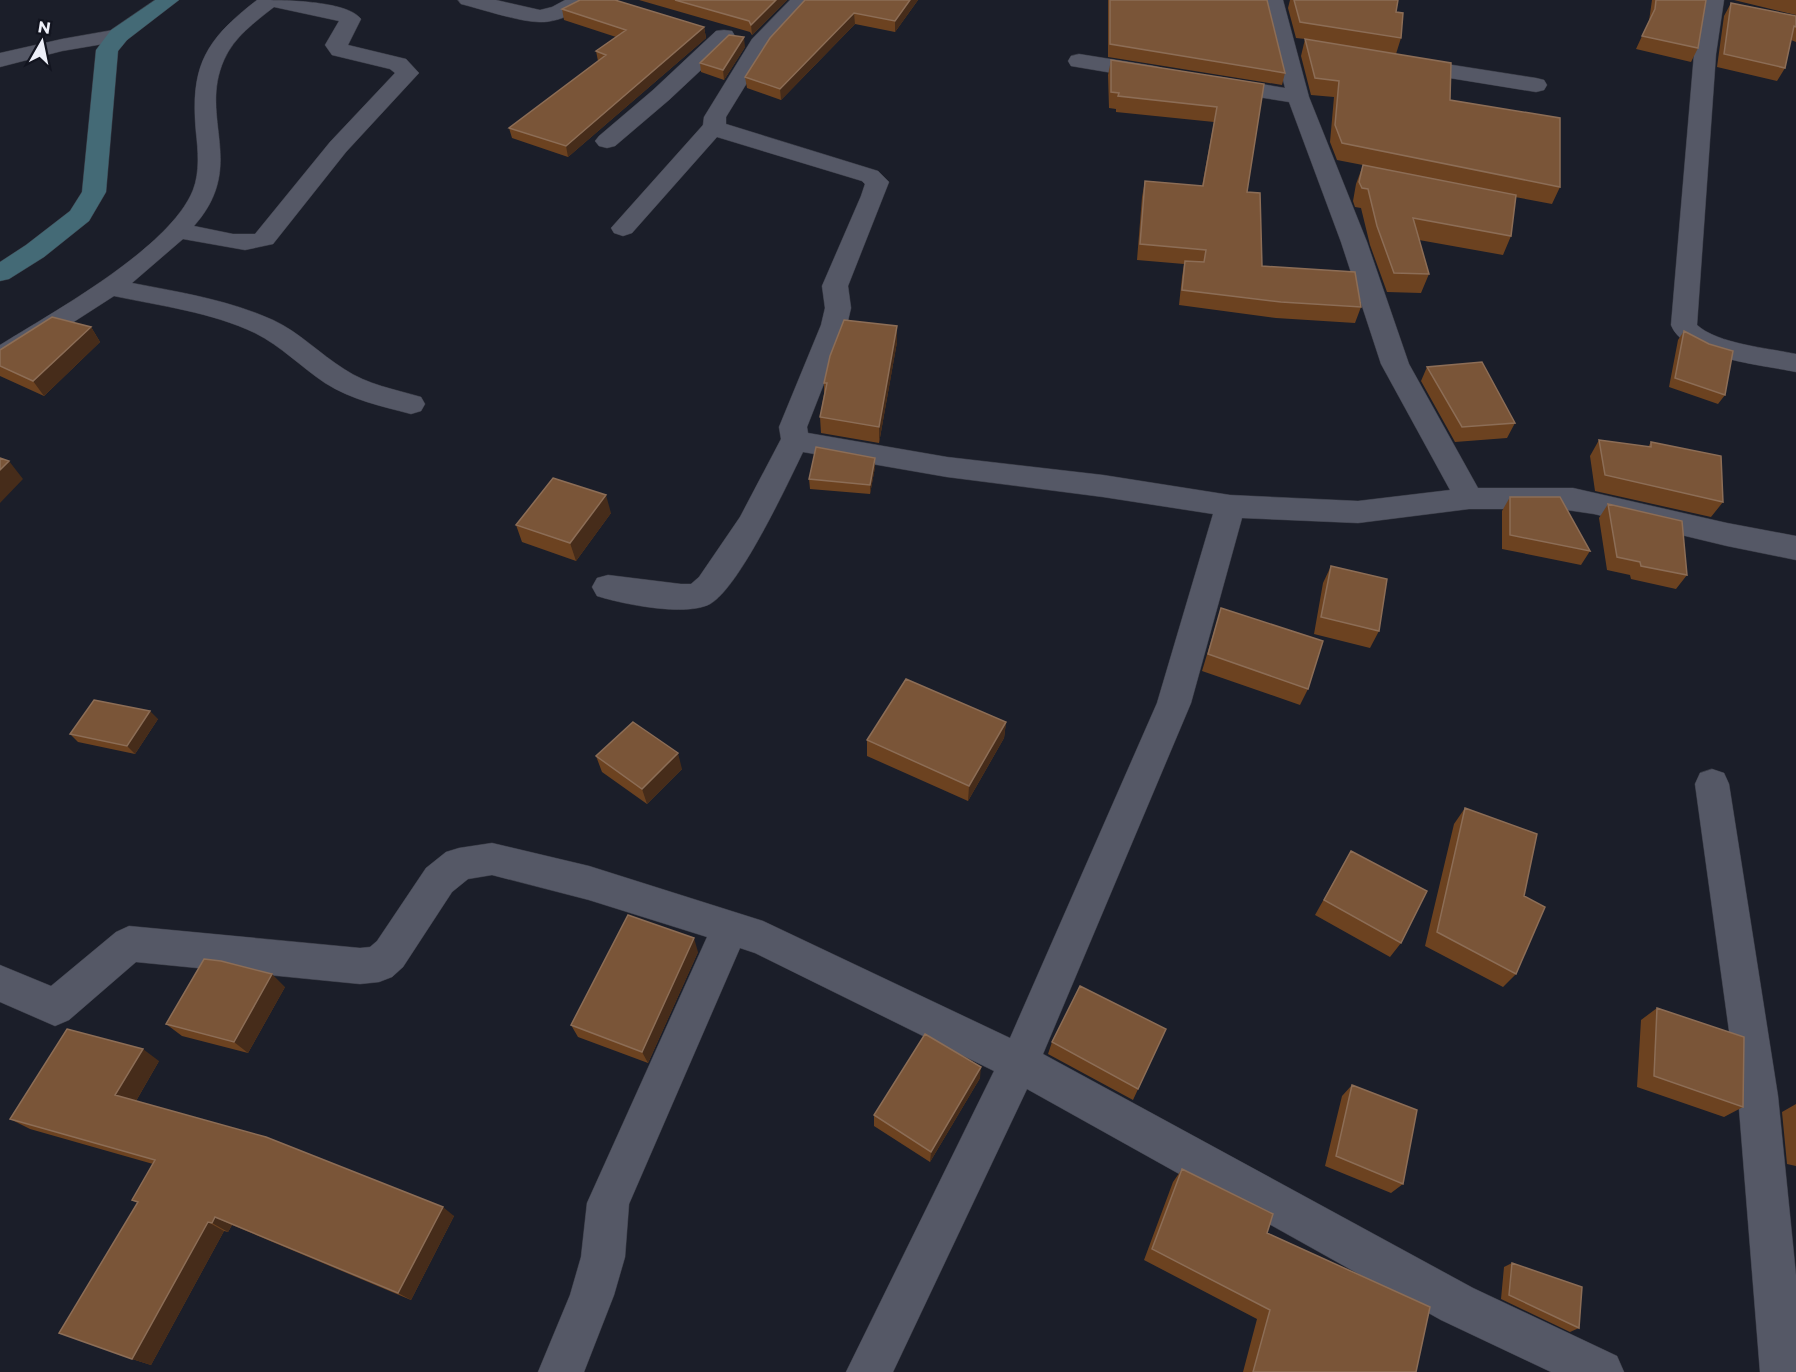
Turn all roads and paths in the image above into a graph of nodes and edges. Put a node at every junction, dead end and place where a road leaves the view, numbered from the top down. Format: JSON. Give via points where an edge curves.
{"nodes":[{"id":1,"x":168,"y":0,"type":"edge"},
{"id":2,"x":270,"y":0,"type":"edge"},
{"id":3,"x":468,"y":0,"type":"edge"},
{"id":4,"x":580,"y":0,"type":"edge"},
{"id":5,"x":802,"y":0,"type":"edge"},
{"id":6,"x":1273,"y":0,"type":"edge"},
{"id":7,"x":1715,"y":4,"type":"edge"},
{"id":8,"x":702,"y":30,"type":"edge"},
{"id":9,"x":119,"y":35,"type":"junction"},
{"id":10,"x":724,"y":36,"type":"junction"},
{"id":11,"x":760,"y":44,"type":"junction"},
{"id":12,"x":0,"y":60,"type":"edge"},
{"id":13,"x":1079,"y":61,"type":"dead end"},
{"id":14,"x":1387,"y":61,"type":"edge"},
{"id":15,"x":1171,"y":76,"type":"edge"},
{"id":16,"x":1194,"y":80,"type":"edge"},
{"id":17,"x":1536,"y":86,"type":"dead end"},
{"id":18,"x":1298,"y":97,"type":"junction"},
{"id":19,"x":714,"y":126,"type":"junction"},
{"id":20,"x":607,"y":141,"type":"dead end"},
{"id":21,"x":623,"y":228,"type":"dead end"},
{"id":22,"x":177,"y":230,"type":"junction"},
{"id":23,"x":0,"y":273,"type":"edge"},
{"id":24,"x":108,"y":287,"type":"junction"},
{"id":25,"x":0,"y":357,"type":"edge"},
{"id":26,"x":1796,"y":363,"type":"edge"},
{"id":27,"x":411,"y":404,"type":"dead end"},
{"id":28,"x":795,"y":439,"type":"junction"},
{"id":29,"x":1469,"y":498,"type":"junction"},
{"id":30,"x":1230,"y":506,"type":"junction"},
{"id":31,"x":1796,"y":548,"type":"edge"},
{"id":32,"x":608,"y":587,"type":"dead end"},
{"id":33,"x":1712,"y":784,"type":"dead end"},
{"id":34,"x":730,"y":928,"type":"junction"},
{"id":35,"x":0,"y":983,"type":"edge"},
{"id":36,"x":1020,"y":1063,"type":"junction"},
{"id":37,"x":561,"y":1372,"type":"edge"},
{"id":38,"x":870,"y":1372,"type":"edge"},
{"id":39,"x":1601,"y":1372,"type":"edge"},
{"id":40,"x":1783,"y":1372,"type":"edge"}],
"edges":[{"from":1,"to":9,"type":"main road"},
{"from":2,"to":22,"type":"street","via":[[236,27],[214,54],[206,88],[210,152],[206,191]]},
{"from":2,"to":22,"type":"street","via":[[347,16],[349,25],[337,39],[340,50],[398,64],[408,74],[338,147],[264,239],[244,243]]},
{"from":3,"to":4,"type":"street","via":[[540,16],[560,12]]},
{"from":5,"to":11,"type":"street"},
{"from":6,"to":18,"type":"street","via":[[1296,46]]},
{"from":7,"to":26,"type":"street","via":[[1705,54],[1685,330],[1714,344]]},
{"from":8,"to":10,"type":"street"},
{"from":9,"to":12,"type":"street"},
{"from":9,"to":23,"type":"main road","via":[[107,50],[94,192],[80,216]]},
{"from":10,"to":11,"type":"street"},
{"from":10,"to":20,"type":"street"},
{"from":11,"to":19,"type":"street","via":[[715,117]]},
{"from":13,"to":15,"type":"street"},
{"from":14,"to":17,"type":"street"},
{"from":16,"to":18,"type":"street"},
{"from":18,"to":29,"type":"street","via":[[1336,171],[1354,242],[1395,364]]},
{"from":19,"to":21,"type":"street"},
{"from":19,"to":28,"type":"street","via":[[870,176],[877,182],[835,286],[838,308],[834,325],[793,427]]},
{"from":22,"to":24,"type":"street","via":[[146,261]]},
{"from":24,"to":25,"type":"street"},
{"from":24,"to":27,"type":"street","via":[[196,305],[262,325],[284,336],[344,383],[362,392]]},
{"from":28,"to":30,"type":"street","via":[[947,466]]},
{"from":28,"to":32,"type":"street","via":[[754,516],[709,587],[698,595],[682,596]]},
{"from":29,"to":30,"type":"street","via":[[1358,512]]},
{"from":29,"to":31,"type":"street","via":[[1541,497],[1604,503],[1744,540]]},
{"from":30,"to":36,"type":"street","via":[[1174,704]]},
{"from":33,"to":40,"type":"street","via":[[1758,1096]]},
{"from":34,"to":35,"type":"street","via":[[492,859],[459,864],[439,880],[390,954],[379,964],[360,966],[129,944],[55,1007]]},
{"from":34,"to":36,"type":"street","via":[[763,938]]},
{"from":34,"to":37,"type":"street","via":[[608,1203],[603,1257]]},
{"from":36,"to":38,"type":"street"},
{"from":36,"to":39,"type":"street","via":[[1457,1304]]}]}
